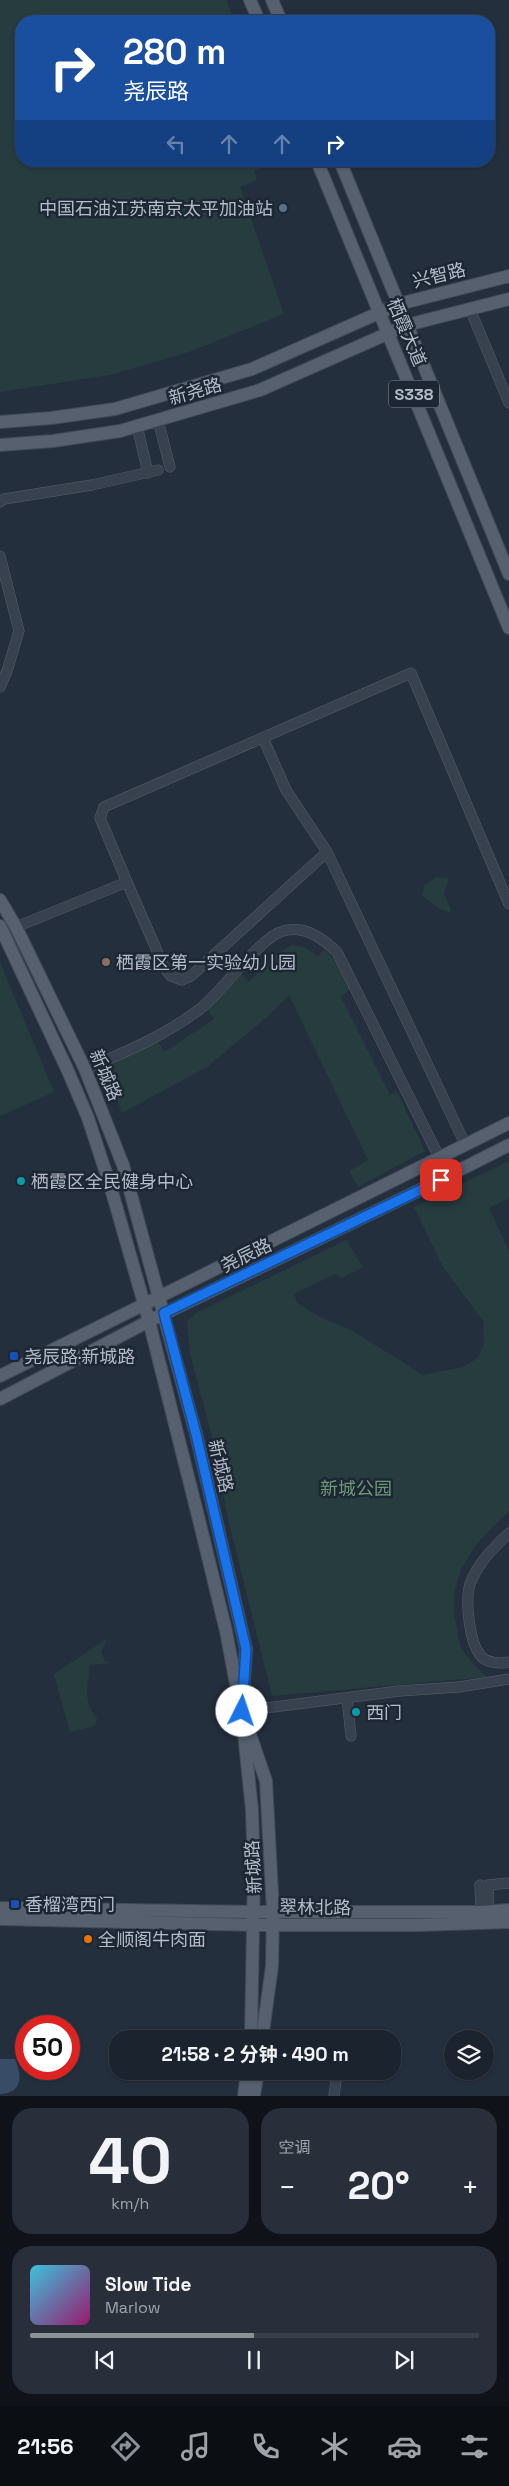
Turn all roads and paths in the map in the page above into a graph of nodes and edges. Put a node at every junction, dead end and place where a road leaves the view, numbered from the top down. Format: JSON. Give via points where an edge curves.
{"nodes":[{"id":1,"x":250,"y":0,"type":"edge"},
{"id":2,"x":272,"y":0,"type":"edge"},
{"id":3,"x":256,"y":15,"type":"edge"},
{"id":4,"x":278,"y":15,"type":"edge"},
{"id":5,"x":319,"y":167,"type":"edge"},
{"id":6,"x":342,"y":167,"type":"edge"},
{"id":7,"x":509,"y":276,"type":"edge"},
{"id":8,"x":509,"y":299,"type":"edge"},
{"id":9,"x":399,"y":304,"type":"junction"},
{"id":10,"x":470,"y":309,"type":"junction"},
{"id":11,"x":380,"y":313,"type":"junction"},
{"id":12,"x":407,"y":325,"type":"junction"},
{"id":13,"x":390,"y":334,"type":"junction"},
{"id":14,"x":509,"y":403,"type":"edge"},
{"id":15,"x":158,"y":420,"type":"junction"},
{"id":16,"x":0,"y":422,"type":"edge"},
{"id":17,"x":136,"y":426,"type":"junction"},
{"id":18,"x":0,"y":445,"type":"edge"},
{"id":19,"x":170,"y":467,"type":"dead end"},
{"id":20,"x":0,"y":502,"type":"edge"},
{"id":21,"x":0,"y":556,"type":"edge"},
{"id":22,"x":509,"y":574,"type":"edge"},
{"id":23,"x":509,"y":628,"type":"edge"},
{"id":24,"x":0,"y":687,"type":"edge"},
{"id":25,"x":263,"y":738,"type":"junction"},
{"id":26,"x":327,"y":852,"type":"junction"},
{"id":27,"x":127,"y":882,"type":"junction"},
{"id":28,"x":0,"y":900,"type":"edge"},
{"id":29,"x":509,"y":904,"type":"edge"},
{"id":30,"x":0,"y":926,"type":"edge"},
{"id":31,"x":16,"y":928,"type":"junction"},
{"id":32,"x":85,"y":1070,"type":"junction"},
{"id":33,"x":509,"y":1124,"type":"edge"},
{"id":34,"x":509,"y":1145,"type":"edge"},
{"id":35,"x":466,"y":1146,"type":"junction"},
{"id":36,"x":440,"y":1159,"type":"junction"},
{"id":37,"x":160,"y":1296,"type":"junction"},
{"id":38,"x":144,"y":1304,"type":"junction"},
{"id":39,"x":164,"y":1313,"type":"junction"},
{"id":40,"x":149,"y":1321,"type":"junction"},
{"id":41,"x":0,"y":1376,"type":"edge"},
{"id":42,"x":0,"y":1398,"type":"edge"},
{"id":43,"x":509,"y":1533,"type":"edge"},
{"id":44,"x":509,"y":1662,"type":"edge"},
{"id":45,"x":509,"y":1679,"type":"edge"},
{"id":46,"x":347,"y":1698,"type":"junction"},
{"id":47,"x":242,"y":1711,"type":"junction"},
{"id":48,"x":351,"y":1736,"type":"dead end"},
{"id":49,"x":509,"y":1883,"type":"edge"},
{"id":50,"x":480,"y":1885,"type":"dead end"},
{"id":51,"x":0,"y":1908,"type":"edge"},
{"id":52,"x":509,"y":1910,"type":"edge"},
{"id":53,"x":485,"y":1912,"type":"junction"},
{"id":54,"x":273,"y":1917,"type":"junction"},
{"id":55,"x":254,"y":1918,"type":"junction"},
{"id":56,"x":0,"y":1919,"type":"edge"},
{"id":57,"x":509,"y":1922,"type":"edge"},
{"id":58,"x":251,"y":2030,"type":"edge"},
{"id":59,"x":263,"y":2030,"type":"edge"},
{"id":60,"x":246,"y":2080,"type":"edge"},
{"id":61,"x":257,"y":2080,"type":"edge"},
{"id":62,"x":336,"y":2080,"type":"edge"},
{"id":63,"x":244,"y":2096,"type":"edge"},
{"id":64,"x":254,"y":2096,"type":"edge"},
{"id":65,"x":334,"y":2096,"type":"edge"}],
"edges":[{"from":1,"to":3,"type":"main road"},
{"from":2,"to":4,"type":"main road"},
{"from":5,"to":11,"type":"main road","name":"栖霞大道","number":"S338"},
{"from":6,"to":9,"type":"main road","name":"栖霞大道","number":"S338"},
{"from":7,"to":9,"type":"main road","name":"兴智路"},
{"from":8,"to":10,"type":"main road"},
{"from":9,"to":11,"type":"main road","name":"兴智路"},
{"from":9,"to":12,"type":"main road","name":"栖霞大道","number":"S338"},
{"from":10,"to":12,"type":"main road"},
{"from":10,"to":14,"type":"street"},
{"from":11,"to":13,"type":"main road","name":"栖霞大道","number":"S338"},
{"from":11,"to":16,"type":"main road","name":"新尧路","via":[[252,369],[115,409]]},
{"from":12,"to":13,"type":"main road"},
{"from":12,"to":22,"type":"main road","name":"栖霞大道","number":"S338"},
{"from":13,"to":15,"type":"main road","name":"新尧路","via":[[260,390]]},
{"from":13,"to":23,"type":"main road","name":"栖霞大道","number":"S338"},
{"from":15,"to":17,"type":"main road","name":"新尧路"},
{"from":15,"to":19,"type":"street"},
{"from":17,"to":18,"type":"main road","name":"新尧路","via":[[63,440]]},
{"from":17,"to":20,"type":"street","via":[[153,472]]},
{"from":21,"to":24,"type":"street","via":[[19,631]]},
{"from":25,"to":26,"type":"street","via":[[286,790]]},
{"from":25,"to":27,"type":"street","via":[[104,807],[100,818]]},
{"from":25,"to":29,"type":"street","via":[[411,673]]},
{"from":26,"to":27,"type":"street","via":[[191,976],[182,980],[171,976],[164,968]]},
{"from":26,"to":35,"type":"street"},
{"from":27,"to":31,"type":"street"},
{"from":28,"to":31,"type":"main road","name":"新城路"},
{"from":30,"to":38,"type":"main road","name":"新城路","via":[[88,1118]]},
{"from":31,"to":32,"type":"main road","name":"新城路"},
{"from":32,"to":36,"type":"street","via":[[170,1031],[228,983],[269,937],[284,931],[301,930],[321,937],[337,952]]},
{"from":32,"to":37,"type":"main road","name":"新城路","via":[[123,1165]]},
{"from":33,"to":35,"type":"main road","name":"尧辰路"},
{"from":34,"to":39,"type":"main road","name":"尧辰路"},
{"from":35,"to":36,"type":"main road","name":"尧辰路"},
{"from":36,"to":37,"type":"main road","name":"尧辰路"},
{"from":37,"to":38,"type":"main road","name":"尧辰路"},
{"from":37,"to":39,"type":"main road","name":"新城路"},
{"from":38,"to":40,"type":"main road","name":"新城路"},
{"from":38,"to":41,"type":"main road","name":"尧辰路"},
{"from":39,"to":40,"type":"main road","name":"尧辰路"},
{"from":39,"to":47,"type":"main road","name":"新城路","via":[[246,1649]]},
{"from":40,"to":42,"type":"main road","name":"尧辰路"},
{"from":40,"to":55,"type":"main road","name":"新城路","via":[[233,1670],[252,1810]]},
{"from":43,"to":44,"type":"street","via":[[486,1555],[477,1569],[468,1598],[468,1615],[476,1648],[484,1658]]},
{"from":45,"to":46,"type":"street"},
{"from":46,"to":47,"type":"street"},
{"from":46,"to":48,"type":"street"},
{"from":47,"to":54,"type":"main road","name":"新城路","via":[[266,1782]]},
{"from":49,"to":53,"type":"street","via":[[488,1885]]},
{"from":50,"to":53,"type":"street"},
{"from":51,"to":55,"type":"main road","name":"翠林北路"},
{"from":52,"to":53,"type":"main road","name":"翠林北路"},
{"from":53,"to":54,"type":"main road","name":"翠林北路"},
{"from":54,"to":55,"type":"main road","name":"翠林北路"},
{"from":54,"to":57,"type":"main road","name":"翠林北路","via":[[420,1926]]},
{"from":54,"to":59,"type":"main road","name":"新城路","via":[[272,1966]]},
{"from":55,"to":56,"type":"main road","name":"翠林北路"},
{"from":55,"to":58,"type":"main road","name":"新城路"},
{"from":60,"to":63,"type":"main road"},
{"from":61,"to":64,"type":"main road"},
{"from":62,"to":65,"type":"street"}]}
